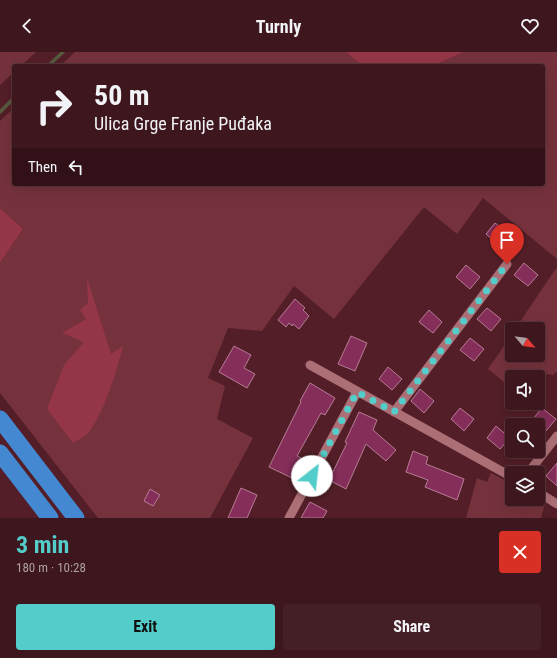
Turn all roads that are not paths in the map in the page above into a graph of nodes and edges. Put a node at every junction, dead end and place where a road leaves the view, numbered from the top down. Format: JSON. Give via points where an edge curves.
{"nodes":[{"id":1,"x":507,"y":264,"type":"dead end"},
{"id":2,"x":310,"y":365,"type":"dead end"},
{"id":3,"x":357,"y":392,"type":"junction"},
{"id":4,"x":394,"y":412,"type":"junction"},
{"id":5,"x":0,"y":419,"type":"edge"},
{"id":6,"x":557,"y":436,"type":"edge"},
{"id":7,"x":0,"y":453,"type":"edge"},
{"id":8,"x":533,"y":466,"type":"edge"},
{"id":9,"x":505,"y":473,"type":"edge"},
{"id":10,"x":545,"y":496,"type":"edge"},
{"id":11,"x":557,"y":504,"type":"edge"},
{"id":12,"x":50,"y":518,"type":"edge"},
{"id":13,"x":76,"y":518,"type":"edge"},
{"id":14,"x":289,"y":518,"type":"edge"}],
"edges":[{"from":1,"to":4,"type":"street"},
{"from":2,"to":3,"type":"street"},
{"from":3,"to":4,"type":"street"},
{"from":3,"to":14,"type":"street"},
{"from":4,"to":9,"type":"street"},
{"from":5,"to":13,"type":"highway"},
{"from":6,"to":8,"type":"street"},
{"from":7,"to":12,"type":"highway"},
{"from":10,"to":11,"type":"street"}]}
